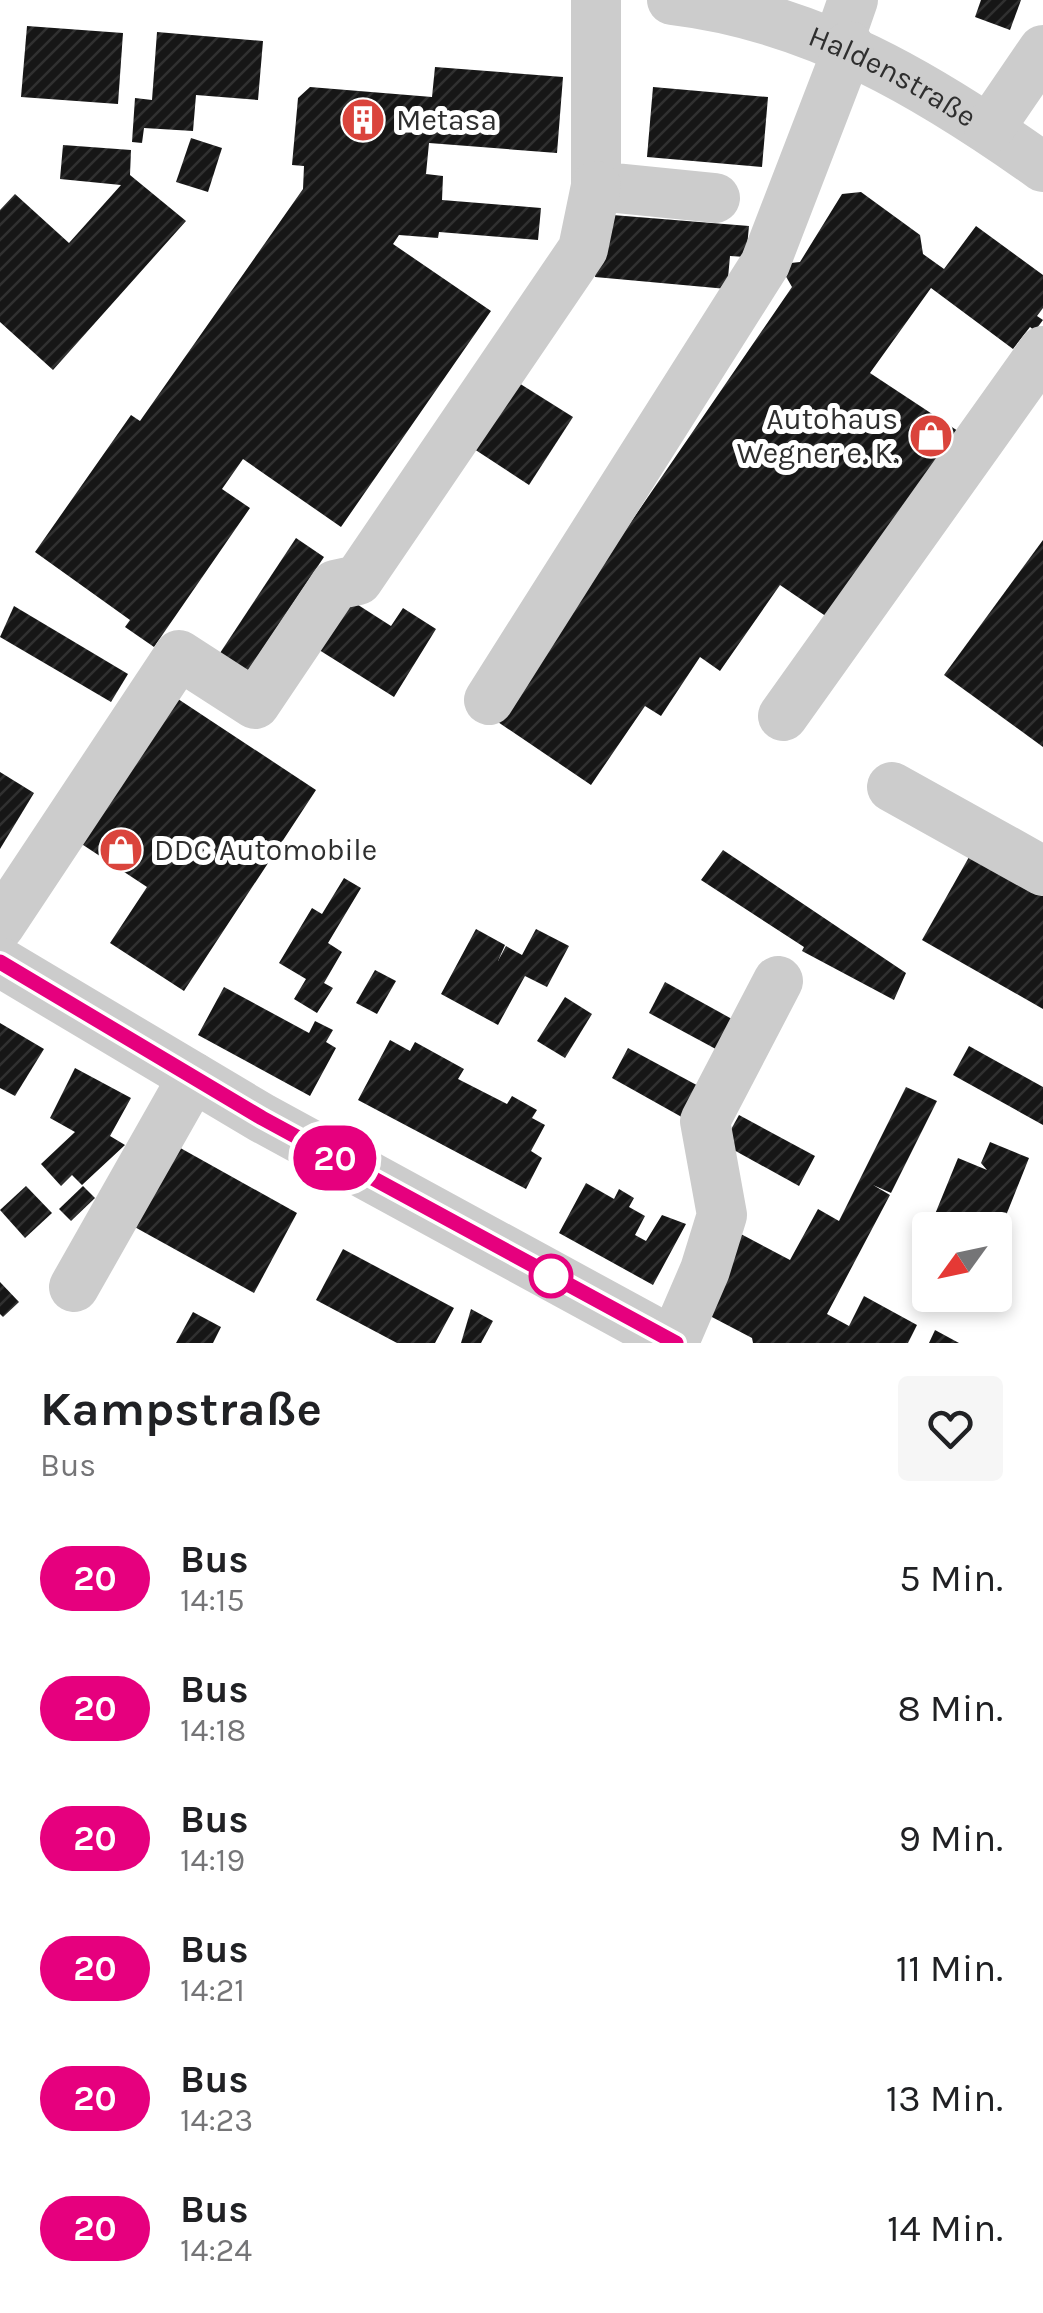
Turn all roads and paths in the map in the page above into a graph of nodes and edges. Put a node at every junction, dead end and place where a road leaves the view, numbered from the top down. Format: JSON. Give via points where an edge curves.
{"nodes":[{"id":1,"x":596,"y":0,"type":"edge"},
{"id":2,"x":672,"y":0,"type":"edge"},
{"id":3,"x":783,"y":11,"type":"edge"},
{"id":4,"x":847,"y":30,"type":"edge"},
{"id":5,"x":1043,"y":50,"type":"edge"},
{"id":6,"x":989,"y":129,"type":"junction"},
{"id":7,"x":1043,"y":167,"type":"edge"},
{"id":8,"x":596,"y":186,"type":"junction"},
{"id":9,"x":715,"y":198,"type":"dead end"},
{"id":10,"x":1043,"y":350,"type":"edge"},
{"id":11,"x":488,"y":700,"type":"dead end"},
{"id":12,"x":783,"y":716,"type":"dead end"},
{"id":13,"x":892,"y":786,"type":"dead end"},
{"id":14,"x":1043,"y":871,"type":"edge"},
{"id":15,"x":0,"y":925,"type":"edge"},
{"id":16,"x":0,"y":962,"type":"edge"},
{"id":17,"x":778,"y":981,"type":"dead end"},
{"id":18,"x":193,"y":1078,"type":"junction"},
{"id":19,"x":74,"y":1287,"type":"dead end"},
{"id":20,"x":675,"y":1342,"type":"edge"}],
"edges":[{"from":1,"to":8,"type":"street"},
{"from":2,"to":3,"type":"street","name":"Haldenstraße"},
{"from":3,"to":4,"type":"street","name":"Haldenstraße"},
{"from":4,"to":6,"type":"street","name":"Haldenstraße"},
{"from":4,"to":11,"type":"street","via":[[765,264]]},
{"from":5,"to":6,"type":"street"},
{"from":6,"to":7,"type":"street","name":"Haldenstraße"},
{"from":8,"to":9,"type":"street"},
{"from":8,"to":15,"type":"street","via":[[583,249],[358,580],[335,584],[255,704],[178,655]]},
{"from":10,"to":12,"type":"street"},
{"from":13,"to":14,"type":"street"},
{"from":16,"to":18,"type":"street"},
{"from":17,"to":20,"type":"street","via":[[705,1120],[722,1215]]},
{"from":18,"to":19,"type":"street"},
{"from":18,"to":20,"type":"street"}]}
